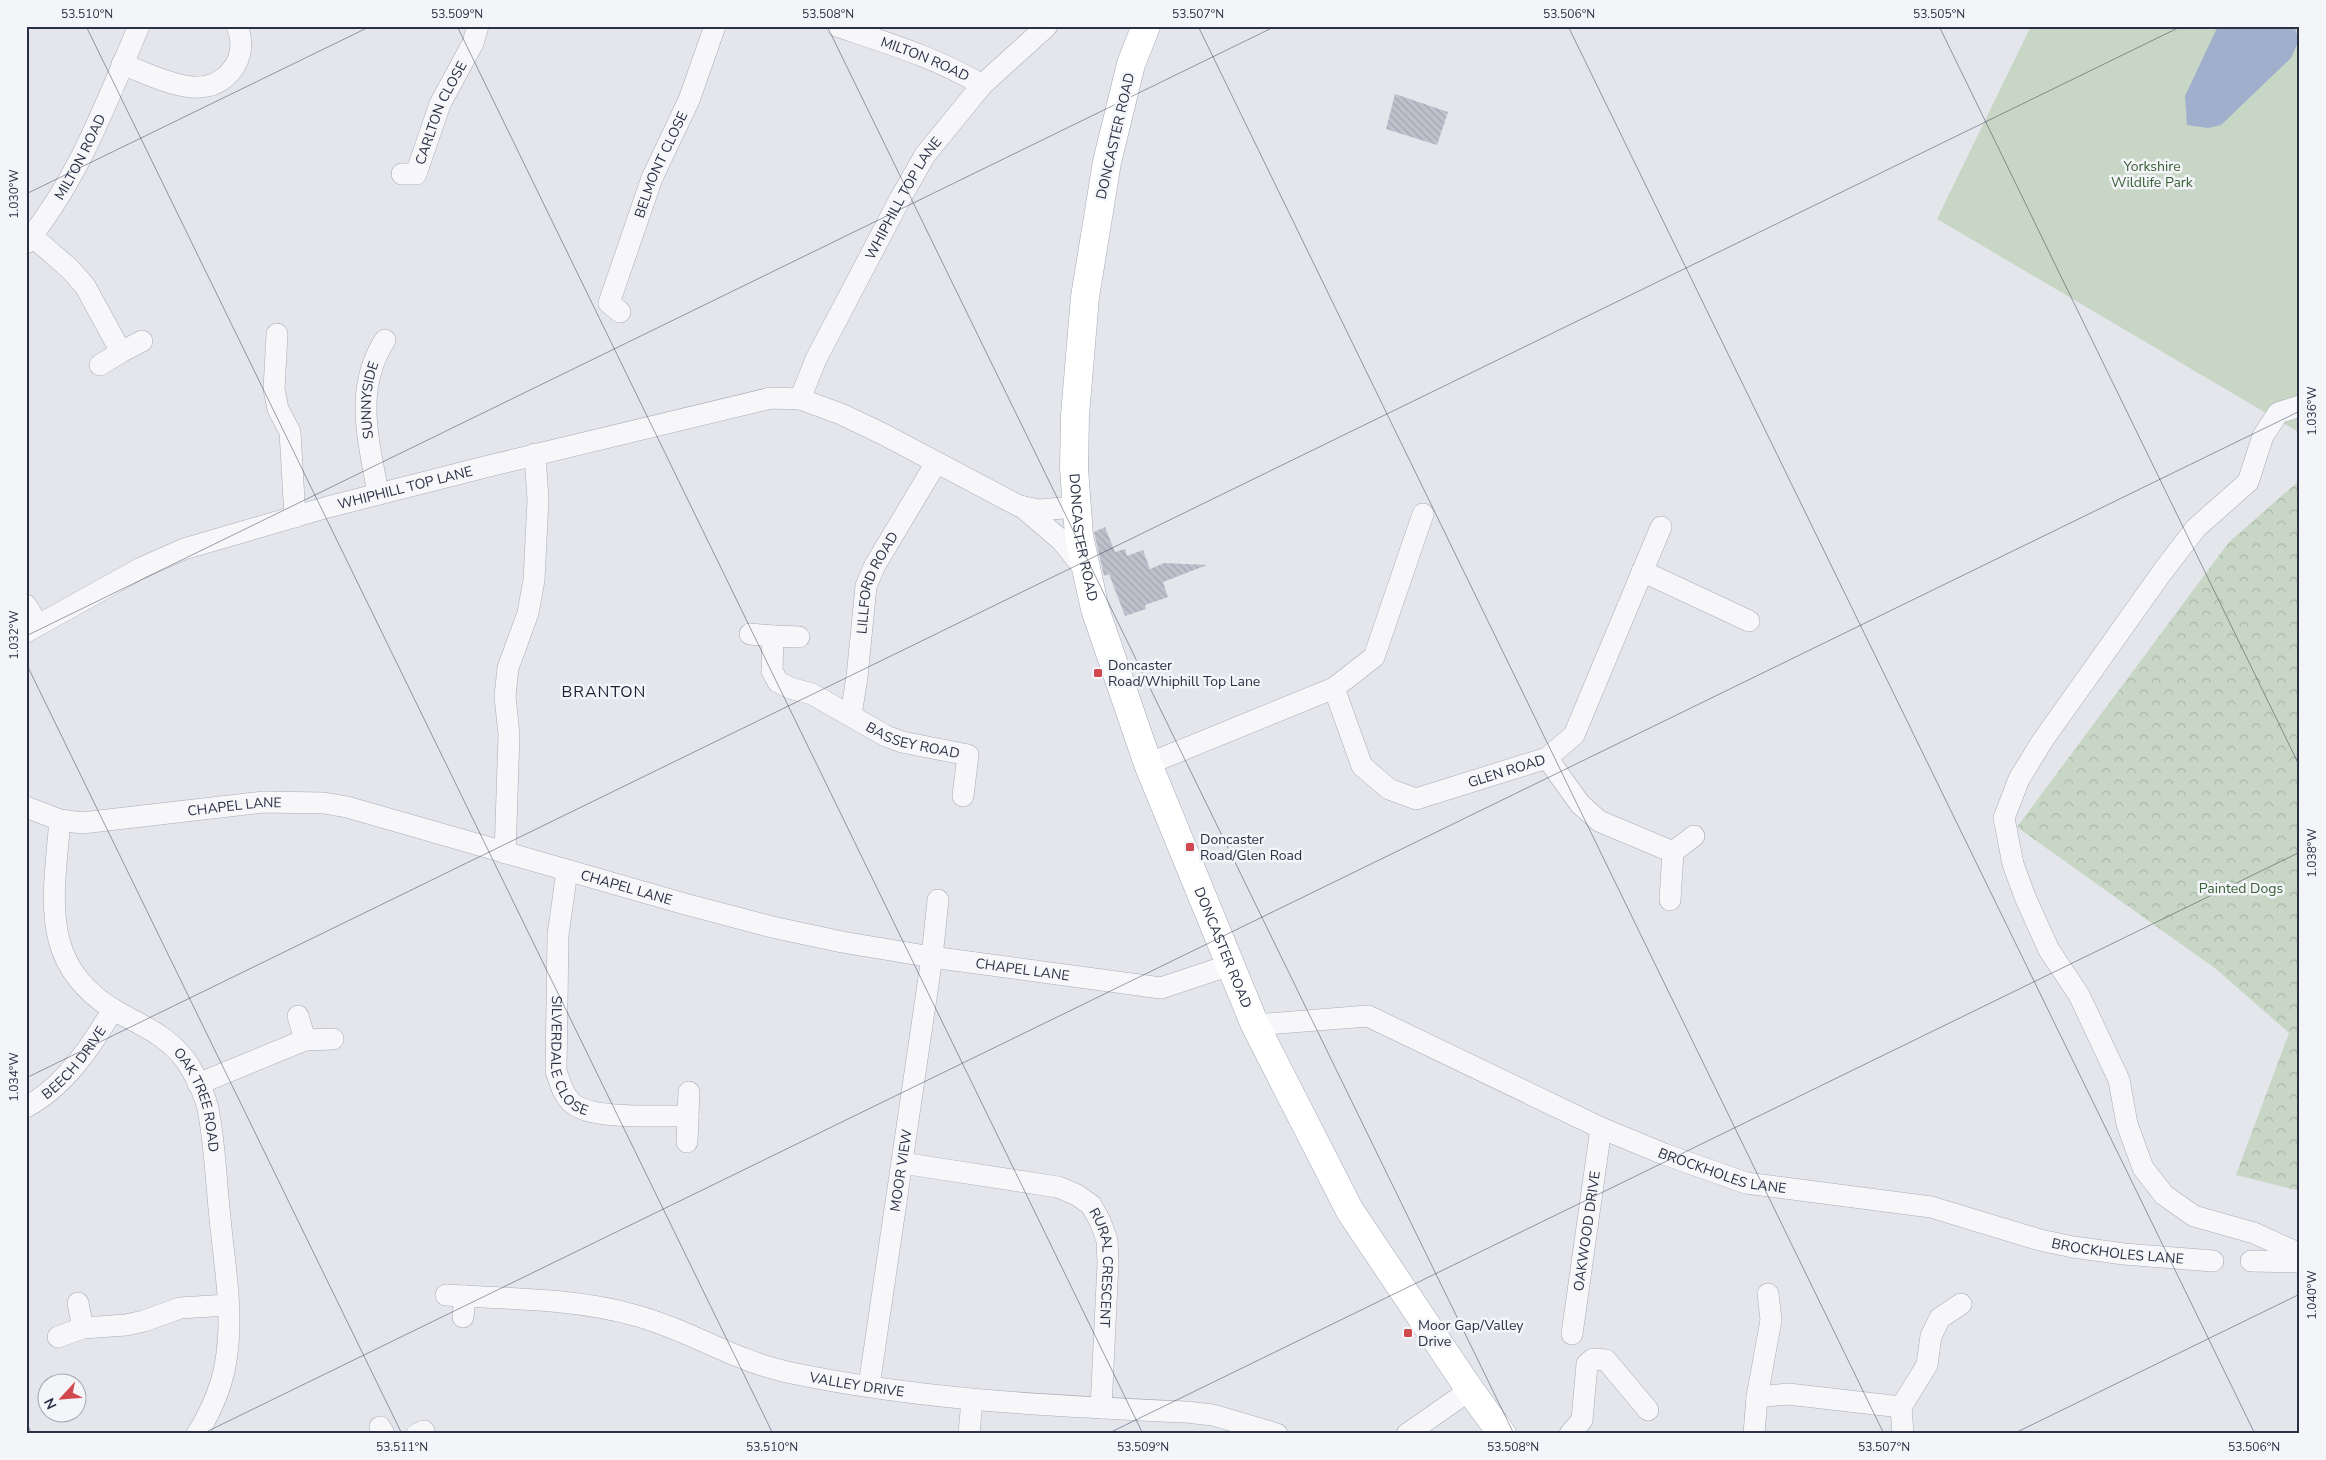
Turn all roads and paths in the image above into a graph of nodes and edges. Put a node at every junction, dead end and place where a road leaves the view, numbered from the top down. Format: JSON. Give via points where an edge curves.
{"nodes":[{"id":1,"x":139,"y":26,"type":"edge"},
{"id":2,"x":237,"y":26,"type":"edge"},
{"id":3,"x":478,"y":26,"type":"edge"},
{"id":4,"x":715,"y":26,"type":"edge"},
{"id":5,"x":837,"y":26,"type":"edge"},
{"id":6,"x":1047,"y":26,"type":"edge"},
{"id":7,"x":1146,"y":26,"type":"edge"},
{"id":8,"x":122,"y":64,"type":"junction"},
{"id":9,"x":982,"y":86,"type":"junction"},
{"id":10,"x":415,"y":177,"type":"dead end"},
{"id":11,"x":29,"y":240,"type":"edge"},
{"id":12,"x":608,"y":306,"type":"dead end"},
{"id":13,"x":277,"y":334,"type":"dead end"},
{"id":14,"x":142,"y":340,"type":"dead end"},
{"id":15,"x":374,"y":348,"type":"dead end"},
{"id":16,"x":121,"y":352,"type":"junction"},
{"id":17,"x":100,"y":365,"type":"dead end"},
{"id":18,"x":800,"y":399,"type":"junction"},
{"id":19,"x":2300,"y":406,"type":"edge"},
{"id":20,"x":535,"y":454,"type":"junction"},
{"id":21,"x":936,"y":463,"type":"junction"},
{"id":22,"x":378,"y":494,"type":"junction"},
{"id":23,"x":1021,"y":506,"type":"junction"},
{"id":24,"x":1076,"y":507,"type":"junction"},
{"id":25,"x":1423,"y":514,"type":"dead end"},
{"id":26,"x":295,"y":517,"type":"junction"},
{"id":27,"x":1661,"y":526,"type":"dead end"},
{"id":28,"x":1085,"y":571,"type":"junction"},
{"id":29,"x":1642,"y":571,"type":"junction"},
{"id":30,"x":26,"y":605,"type":"edge"},
{"id":31,"x":1749,"y":621,"type":"dead end"},
{"id":32,"x":32,"y":629,"type":"edge"},
{"id":33,"x":750,"y":634,"type":"dead end"},
{"id":34,"x":773,"y":636,"type":"junction"},
{"id":35,"x":799,"y":637,"type":"dead end"},
{"id":36,"x":1334,"y":688,"type":"junction"},
{"id":37,"x":850,"y":715,"type":"junction"},
{"id":38,"x":1547,"y":758,"type":"junction"},
{"id":39,"x":1148,"y":764,"type":"junction"},
{"id":40,"x":963,"y":796,"type":"dead end"},
{"id":41,"x":26,"y":806,"type":"edge"},
{"id":42,"x":60,"y":820,"type":"junction"},
{"id":43,"x":1694,"y":836,"type":"dead end"},
{"id":44,"x":1673,"y":852,"type":"junction"},
{"id":45,"x":505,"y":853,"type":"junction"},
{"id":46,"x":567,"y":871,"type":"junction"},
{"id":47,"x":938,"y":900,"type":"dead end"},
{"id":48,"x":1670,"y":900,"type":"dead end"},
{"id":49,"x":932,"y":957,"type":"junction"},
{"id":50,"x":1230,"y":965,"type":"junction"},
{"id":51,"x":113,"y":1009,"type":"junction"},
{"id":52,"x":298,"y":1016,"type":"dead end"},
{"id":53,"x":1255,"y":1025,"type":"junction"},
{"id":54,"x":333,"y":1039,"type":"dead end"},
{"id":55,"x":305,"y":1040,"type":"junction"},
{"id":56,"x":198,"y":1084,"type":"junction"},
{"id":57,"x":690,"y":1092,"type":"dead end"},
{"id":58,"x":26,"y":1107,"type":"edge"},
{"id":59,"x":688,"y":1116,"type":"junction"},
{"id":60,"x":1601,"y":1128,"type":"junction"},
{"id":61,"x":687,"y":1142,"type":"dead end"},
{"id":62,"x":902,"y":1163,"type":"junction"},
{"id":63,"x":2300,"y":1254,"type":"edge"},
{"id":64,"x":2251,"y":1260,"type":"dead end"},
{"id":65,"x":2213,"y":1261,"type":"dead end"},
{"id":66,"x":2300,"y":1262,"type":"edge"},
{"id":67,"x":1768,"y":1294,"type":"dead end"},
{"id":68,"x":78,"y":1302,"type":"dead end"},
{"id":69,"x":458,"y":1303,"type":"dead end"},
{"id":70,"x":1961,"y":1304,"type":"dead end"},
{"id":71,"x":228,"y":1305,"type":"junction"},
{"id":72,"x":83,"y":1328,"type":"junction"},
{"id":73,"x":1572,"y":1334,"type":"dead end"},
{"id":74,"x":58,"y":1337,"type":"dead end"},
{"id":75,"x":870,"y":1386,"type":"junction"},
{"id":76,"x":1470,"y":1390,"type":"junction"},
{"id":77,"x":1757,"y":1397,"type":"junction"},
{"id":78,"x":972,"y":1400,"type":"junction"},
{"id":79,"x":1901,"y":1407,"type":"junction"},
{"id":80,"x":1101,"y":1408,"type":"junction"},
{"id":81,"x":1649,"y":1409,"type":"dead end"},
{"id":82,"x":197,"y":1434,"type":"edge"},
{"id":83,"x":970,"y":1434,"type":"edge"},
{"id":84,"x":1277,"y":1434,"type":"edge"},
{"id":85,"x":1407,"y":1434,"type":"edge"},
{"id":86,"x":1502,"y":1434,"type":"edge"},
{"id":87,"x":1570,"y":1434,"type":"edge"},
{"id":88,"x":1754,"y":1434,"type":"edge"},
{"id":89,"x":1903,"y":1434,"type":"edge"}],
"edges":[{"from":1,"to":8,"type":"street","name":"MILTON ROAD"},
{"from":2,"to":8,"type":"street","via":[[241,45],[238,62],[228,76],[214,85],[198,89],[182,86]]},
{"from":3,"to":10,"type":"street","name":"CARLTON CLOSE","via":[[473,43],[440,104]]},
{"from":4,"to":12,"type":"street","name":"BELMONT CLOSE","via":[[689,100],[652,178]]},
{"from":5,"to":9,"type":"street","name":"MILTON ROAD","via":[[957,70]]},
{"from":6,"to":9,"type":"street","name":"WHIPHILL TOP LANE"},
{"from":7,"to":24,"type":"main road","name":"DONCASTER ROAD","via":[[1132,64],[1107,162],[1087,287],[1075,415]]},
{"from":8,"to":11,"type":"street","name":"MILTON ROAD","via":[[78,166]]},
{"from":9,"to":18,"type":"street","name":"WHIPHILL TOP LANE","via":[[926,156],[900,199],[816,359]]},
{"from":11,"to":16,"type":"street","via":[[70,270],[85,286]]},
{"from":13,"to":26,"type":"street","via":[[274,389],[278,409],[290,432]]},
{"from":14,"to":16,"type":"street"},
{"from":15,"to":22,"type":"street","name":"SUNNYSIDE","via":[[365,398]]},
{"from":16,"to":17,"type":"street"},
{"from":18,"to":20,"type":"street","name":"WHIPHILL TOP LANE","via":[[771,398]]},
{"from":18,"to":21,"type":"street","name":"WHIPHILL TOP LANE","via":[[841,414]]},
{"from":19,"to":63,"type":"street","via":[[2278,413],[2263,436],[2248,482],[2196,528],[2157,579],[2043,740],[2019,779],[2004,818],[2013,864],[2025,897],[2049,950],[2079,994],[2119,1080],[2127,1124],[2143,1168],[2164,1195],[2194,1216],[2254,1233]]},
{"from":20,"to":22,"type":"street","name":"WHIPHILL TOP LANE"},
{"from":20,"to":45,"type":"street","via":[[538,500],[534,580],[528,613],[508,668],[505,696],[509,735]]},
{"from":21,"to":23,"type":"street","name":"WHIPHILL TOP LANE"},
{"from":21,"to":37,"type":"street","name":"LILLFORD ROAD","via":[[866,586]]},
{"from":22,"to":26,"type":"street","name":"WHIPHILL TOP LANE"},
{"from":23,"to":24,"type":"street","name":"WHIPHILL TOP LANE","via":[[1039,510]]},
{"from":23,"to":28,"type":"street","via":[[1061,540]]},
{"from":24,"to":28,"type":"main road","name":"DONCASTER ROAD"},
{"from":25,"to":36,"type":"street","via":[[1374,657]]},
{"from":26,"to":32,"type":"street","name":"WHIPHILL TOP LANE","via":[[166,555]]},
{"from":27,"to":29,"type":"street","name":"GLEN ROAD"},
{"from":28,"to":39,"type":"main road","name":"DONCASTER ROAD"},
{"from":29,"to":31,"type":"street"},
{"from":29,"to":38,"type":"street","name":"GLEN ROAD","via":[[1574,735]]},
{"from":30,"to":32,"type":"street"},
{"from":33,"to":34,"type":"street"},
{"from":34,"to":35,"type":"street"},
{"from":34,"to":37,"type":"street","name":"BASSEY ROAD","via":[[772,671],[778,682],[812,694]]},
{"from":36,"to":38,"type":"street","name":"GLEN ROAD","via":[[1362,766],[1389,789],[1416,799]]},
{"from":36,"to":39,"type":"street"},
{"from":37,"to":40,"type":"street","name":"BASSEY ROAD","via":[[902,742],[975,756]]},
{"from":38,"to":44,"type":"street","via":[[1580,804],[1599,821]]},
{"from":39,"to":50,"type":"main road","name":"DONCASTER ROAD"},
{"from":41,"to":42,"type":"street","name":"CHAPEL LANE"},
{"from":42,"to":45,"type":"street","name":"CHAPEL LANE","via":[[82,823],[264,802],[324,802]]},
{"from":42,"to":51,"type":"street","name":"OAK TREE ROAD","via":[[53,899],[60,946],[80,983]]},
{"from":43,"to":44,"type":"street"},
{"from":44,"to":48,"type":"street"},
{"from":45,"to":46,"type":"street","name":"CHAPEL LANE"},
{"from":46,"to":49,"type":"street","name":"CHAPEL LANE","via":[[772,927]]},
{"from":46,"to":59,"type":"street","name":"SILVERDALE CLOSE","via":[[558,935],[556,1071],[562,1091],[571,1103],[586,1112]]},
{"from":47,"to":49,"type":"street","name":"MOOR VIEW"},
{"from":49,"to":50,"type":"street","name":"CHAPEL LANE","via":[[1161,988]]},
{"from":49,"to":62,"type":"street","name":"MOOR VIEW"},
{"from":50,"to":53,"type":"main road","name":"DONCASTER ROAD"},
{"from":51,"to":56,"type":"street","name":"OAK TREE ROAD","via":[[158,1034],[177,1050],[190,1066]]},
{"from":51,"to":58,"type":"street","name":"BEECH DRIVE","via":[[100,1032],[54,1089]]},
{"from":52,"to":55,"type":"street"},
{"from":53,"to":60,"type":"street","name":"BROCKHOLES LANE","via":[[1368,1016]]},
{"from":53,"to":76,"type":"main road","name":"DONCASTER ROAD","via":[[1350,1211]]},
{"from":54,"to":55,"type":"street"},
{"from":55,"to":56,"type":"street"},
{"from":56,"to":71,"type":"street","name":"OAK TREE ROAD","via":[[211,1127]]},
{"from":57,"to":59,"type":"street"},
{"from":59,"to":61,"type":"street"},
{"from":60,"to":65,"type":"street","name":"BROCKHOLES LANE","via":[[1746,1183],[1931,1207],[2073,1247]]},
{"from":60,"to":73,"type":"street","name":"OAKWOOD DRIVE"},
{"from":62,"to":75,"type":"street","name":"MOOR VIEW"},
{"from":62,"to":80,"type":"street","name":"RURAL CRESCENT","via":[[1058,1186],[1091,1205],[1107,1240]]},
{"from":64,"to":66,"type":"street"},
{"from":67,"to":77,"type":"street","via":[[1771,1320]]},
{"from":68,"to":72,"type":"street"},
{"from":69,"to":75,"type":"street","name":"VALLEY DRIVE","via":[[581,1304],[609,1309],[661,1324],[752,1362],[786,1372]]},
{"from":70,"to":79,"type":"street","via":[[1940,1318],[1931,1336],[1926,1365]]},
{"from":71,"to":72,"type":"street","via":[[180,1308],[126,1325]]},
{"from":71,"to":82,"type":"street","name":"OAK TREE ROAD","via":[[228,1352],[223,1375],[214,1403]]},
{"from":72,"to":74,"type":"street"},
{"from":75,"to":78,"type":"street","name":"VALLEY DRIVE"},
{"from":76,"to":85,"type":"street"},
{"from":76,"to":86,"type":"main road"},
{"from":77,"to":79,"type":"street","via":[[1788,1394]]},
{"from":77,"to":88,"type":"street"},
{"from":78,"to":80,"type":"street","name":"VALLEY DRIVE"},
{"from":78,"to":83,"type":"street"},
{"from":79,"to":89,"type":"street"},
{"from":80,"to":84,"type":"street","name":"VALLEY DRIVE","via":[[1214,1415]]},
{"from":81,"to":87,"type":"street","via":[[1606,1360],[1593,1359],[1587,1364],[1582,1420]]}]}
